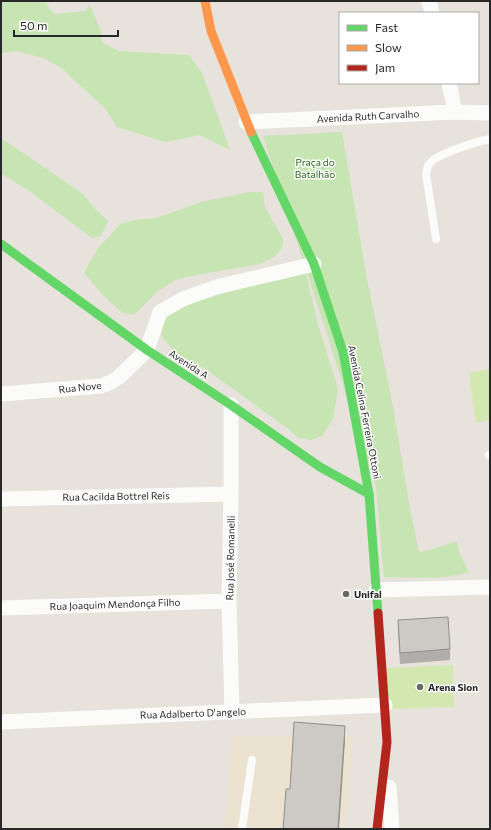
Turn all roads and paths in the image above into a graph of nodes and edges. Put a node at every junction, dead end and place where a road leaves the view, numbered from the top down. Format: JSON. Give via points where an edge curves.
{"nodes":[{"id":1,"x":206,"y":1,"type":"edge"},
{"id":2,"x":429,"y":1,"type":"edge"},
{"id":3,"x":432,"y":12,"type":"edge"},
{"id":4,"x":448,"y":84,"type":"edge"},
{"id":5,"x":455,"y":112,"type":"junction"},
{"id":6,"x":490,"y":113,"type":"edge"},
{"id":7,"x":246,"y":122,"type":"junction"},
{"id":8,"x":490,"y":139,"type":"edge"},
{"id":9,"x":436,"y":239,"type":"dead end"},
{"id":10,"x":1,"y":244,"type":"edge"},
{"id":11,"x":314,"y":264,"type":"junction"},
{"id":12,"x":147,"y":350,"type":"junction"},
{"id":13,"x":1,"y":394,"type":"edge"},
{"id":14,"x":231,"y":405,"type":"junction"},
{"id":15,"x":231,"y":494,"type":"junction"},
{"id":16,"x":370,"y":494,"type":"junction"},
{"id":17,"x":1,"y":499,"type":"edge"},
{"id":18,"x":490,"y":587,"type":"edge"},
{"id":19,"x":376,"y":590,"type":"junction"},
{"id":20,"x":229,"y":601,"type":"junction"},
{"id":21,"x":1,"y":608,"type":"edge"},
{"id":22,"x":385,"y":705,"type":"junction"},
{"id":23,"x":232,"y":711,"type":"junction"},
{"id":24,"x":1,"y":722,"type":"edge"},
{"id":25,"x":387,"y":742,"type":"junction"},
{"id":26,"x":252,"y":760,"type":"dead end"},
{"id":27,"x":242,"y":829,"type":"edge"},
{"id":28,"x":377,"y":829,"type":"edge"},
{"id":29,"x":392,"y":829,"type":"edge"}],
"edges":[{"from":1,"to":7,"type":"street","name":"Avenida Celina Ferreira Ottoni","via":[[211,30]]},
{"from":2,"to":3,"type":"street"},
{"from":4,"to":5,"type":"street"},
{"from":5,"to":6,"type":"street","name":"Avenida Ruth Carvalho"},
{"from":5,"to":7,"type":"street","name":"Avenida Ruth Carvalho"},
{"from":7,"to":11,"type":"street","name":"Avenida Celina Ferreira Ottoni"},
{"from":8,"to":9,"type":"lane","via":[[465,145],[433,159],[427,168]]},
{"from":10,"to":12,"type":"street","name":"Avenida A"},
{"from":11,"to":12,"type":"street","via":[[216,287],[183,299],[160,312]]},
{"from":11,"to":16,"type":"street","name":"Avenida Celina Ferreira Ottoni","via":[[343,352]]},
{"from":12,"to":13,"type":"street","name":"Rua Nove","via":[[119,377],[101,386]]},
{"from":12,"to":14,"type":"street","name":"Avenida A"},
{"from":14,"to":15,"type":"street","name":"Rua José Romanelli"},
{"from":14,"to":16,"type":"street","name":"Avenida A","via":[[320,466]]},
{"from":15,"to":17,"type":"street","name":"Rua Cacilda Bottrel Reis"},
{"from":15,"to":20,"type":"street","name":"Rua José Romanelli"},
{"from":16,"to":19,"type":"street","name":"Avenida Celina Ferreira Ottoni"},
{"from":18,"to":19,"type":"street"},
{"from":19,"to":22,"type":"street","name":"Avenida Celina Ferreira Ottoni"},
{"from":20,"to":21,"type":"street","name":"Rua Joaquim Mendonça Filho"},
{"from":20,"to":23,"type":"street","name":"Rua José Romanelli"},
{"from":22,"to":23,"type":"street","name":"Rua Adalberto D'angelo"},
{"from":22,"to":25,"type":"street","name":"Avenida Celina Ferreira Ottoni"},
{"from":23,"to":24,"type":"street","name":"Rua Adalberto D'angelo"},
{"from":25,"to":28,"type":"street","name":"Avenida Celina Ferreira Ottoni"},
{"from":25,"to":29,"type":"street"},
{"from":26,"to":27,"type":"lane"}]}
